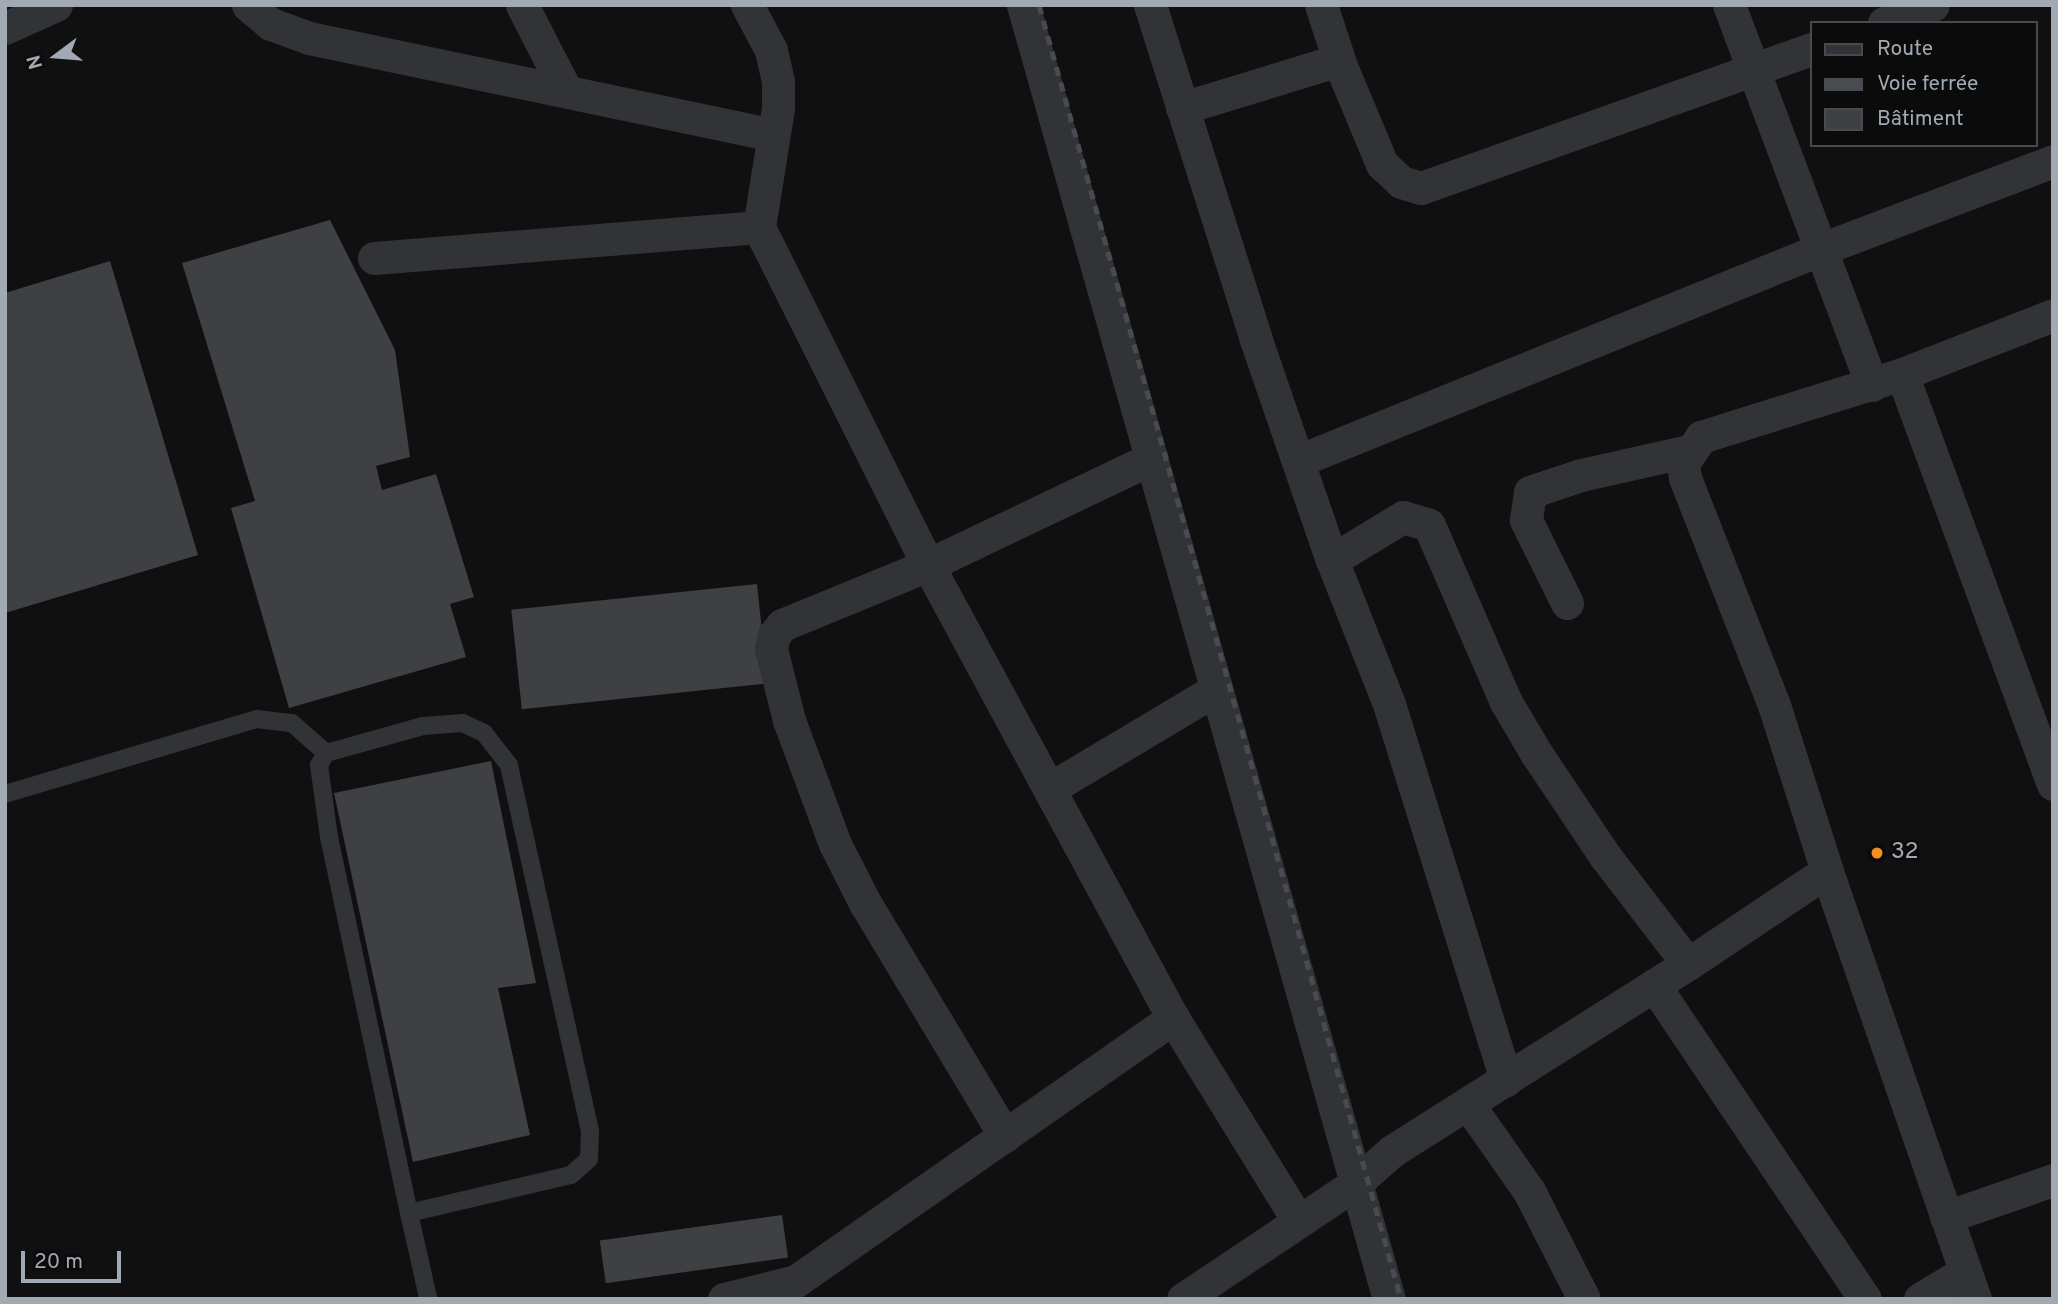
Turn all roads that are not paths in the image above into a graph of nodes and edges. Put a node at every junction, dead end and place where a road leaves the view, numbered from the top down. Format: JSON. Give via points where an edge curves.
{"nodes":[{"id":1,"x":56,"y":5,"type":"edge"},
{"id":2,"x":248,"y":5,"type":"edge"},
{"id":3,"x":522,"y":5,"type":"edge"},
{"id":4,"x":747,"y":5,"type":"edge"},
{"id":5,"x":1023,"y":5,"type":"edge"},
{"id":6,"x":1150,"y":5,"type":"edge"},
{"id":7,"x":1321,"y":5,"type":"edge"},
{"id":8,"x":1729,"y":5,"type":"edge"},
{"id":9,"x":1933,"y":5,"type":"edge"},
{"id":10,"x":1889,"y":21,"type":"edge"},
{"id":11,"x":5,"y":28,"type":"edge"},
{"id":12,"x":1810,"y":49,"type":"edge"},
{"id":13,"x":1339,"y":60,"type":"junction"},
{"id":14,"x":1754,"y":69,"type":"junction"},
{"id":15,"x":566,"y":90,"type":"junction"},
{"id":16,"x":1182,"y":108,"type":"junction"},
{"id":17,"x":773,"y":135,"type":"junction"},
{"id":18,"x":2053,"y":161,"type":"edge"},
{"id":19,"x":760,"y":227,"type":"junction"},
{"id":20,"x":1819,"y":250,"type":"junction"},
{"id":21,"x":374,"y":258,"type":"dead end"},
{"id":22,"x":2053,"y":315,"type":"edge"},
{"id":23,"x":1887,"y":380,"type":"junction"},
{"id":24,"x":1688,"y":451,"type":"junction"},
{"id":25,"x":1152,"y":458,"type":"junction"},
{"id":26,"x":1298,"y":461,"type":"junction"},
{"id":27,"x":1332,"y":560,"type":"junction"},
{"id":28,"x":929,"y":565,"type":"junction"},
{"id":29,"x":1567,"y":603,"type":"dead end"},
{"id":30,"x":1215,"y":690,"type":"junction"},
{"id":31,"x":326,"y":753,"type":"junction"},
{"id":32,"x":2053,"y":784,"type":"edge"},
{"id":33,"x":1049,"y":789,"type":"junction"},
{"id":34,"x":5,"y":794,"type":"edge"},
{"id":35,"x":1826,"y":871,"type":"junction"},
{"id":36,"x":1688,"y":964,"type":"junction"},
{"id":37,"x":1654,"y":985,"type":"junction"},
{"id":38,"x":1173,"y":1018,"type":"junction"},
{"id":39,"x":1506,"y":1080,"type":"junction"},
{"id":40,"x":1468,"y":1104,"type":"junction"},
{"id":41,"x":1005,"y":1136,"type":"junction"},
{"id":42,"x":2053,"y":1180,"type":"edge"},
{"id":43,"x":1356,"y":1183,"type":"junction"},
{"id":44,"x":409,"y":1213,"type":"junction"},
{"id":45,"x":1946,"y":1217,"type":"junction"},
{"id":46,"x":1298,"y":1220,"type":"junction"},
{"id":47,"x":1970,"y":1285,"type":"edge"},
{"id":48,"x":802,"y":1290,"type":"edge"},
{"id":49,"x":427,"y":1299,"type":"edge"},
{"id":50,"x":724,"y":1299,"type":"edge"},
{"id":51,"x":1183,"y":1299,"type":"edge"},
{"id":52,"x":1389,"y":1299,"type":"edge"},
{"id":53,"x":1584,"y":1299,"type":"edge"},
{"id":54,"x":1865,"y":1299,"type":"edge"},
{"id":55,"x":1920,"y":1299,"type":"edge"}],
"edges":[{"from":1,"to":11,"type":"street"},
{"from":2,"to":15,"type":"street","via":[[271,24],[309,38]]},
{"from":3,"to":15,"type":"street"},
{"from":4,"to":17,"type":"street","via":[[771,50],[778,81]]},
{"from":5,"to":25,"type":"street"},
{"from":6,"to":16,"type":"street"},
{"from":7,"to":13,"type":"street"},
{"from":8,"to":14,"type":"street"},
{"from":9,"to":10,"type":"street"},
{"from":12,"to":14,"type":"street"},
{"from":13,"to":14,"type":"street","via":[[1382,163],[1401,183],[1421,188]]},
{"from":13,"to":16,"type":"street"},
{"from":14,"to":20,"type":"street"},
{"from":15,"to":17,"type":"street"},
{"from":16,"to":26,"type":"street"},
{"from":17,"to":19,"type":"street"},
{"from":18,"to":20,"type":"street"},
{"from":19,"to":21,"type":"street"},
{"from":19,"to":28,"type":"street"},
{"from":20,"to":23,"type":"street"},
{"from":20,"to":26,"type":"street"},
{"from":22,"to":23,"type":"street"},
{"from":23,"to":24,"type":"street","via":[[1700,438]]},
{"from":23,"to":32,"type":"street"},
{"from":24,"to":29,"type":"street","via":[[1581,475],[1530,492],[1526,520]]},
{"from":24,"to":35,"type":"street","via":[[1685,478],[1774,705]]},
{"from":25,"to":28,"type":"street"},
{"from":25,"to":30,"type":"street"},
{"from":26,"to":27,"type":"street"},
{"from":27,"to":36,"type":"street","via":[[1402,517],[1429,525],[1506,702],[1530,743],[1605,856]]},
{"from":27,"to":39,"type":"street","via":[[1389,704]]},
{"from":28,"to":33,"type":"street"},
{"from":28,"to":41,"type":"street","via":[[782,625],[771,649],[811,787],[835,844],[866,905]]},
{"from":30,"to":33,"type":"street"},
{"from":30,"to":43,"type":"street"},
{"from":31,"to":34,"type":"lane","via":[[292,723],[257,719]]},
{"from":31,"to":44,"type":"lane","via":[[319,765],[329,837]]},
{"from":31,"to":44,"type":"lane","via":[[423,726],[463,723],[484,733],[509,765],[590,1131],[589,1159],[571,1175]]},
{"from":33,"to":38,"type":"street"},
{"from":35,"to":36,"type":"street"},
{"from":35,"to":45,"type":"street"},
{"from":36,"to":37,"type":"street"},
{"from":37,"to":39,"type":"street"},
{"from":37,"to":54,"type":"street"},
{"from":38,"to":41,"type":"street"},
{"from":38,"to":46,"type":"street"},
{"from":39,"to":40,"type":"street"},
{"from":40,"to":43,"type":"street","via":[[1391,1151]]},
{"from":40,"to":53,"type":"street","via":[[1529,1191]]},
{"from":41,"to":48,"type":"street"},
{"from":42,"to":45,"type":"street"},
{"from":43,"to":46,"type":"street"},
{"from":43,"to":52,"type":"street"},
{"from":44,"to":49,"type":"lane"},
{"from":45,"to":47,"type":"street"},
{"from":46,"to":51,"type":"street"},
{"from":47,"to":55,"type":"street"},
{"from":48,"to":50,"type":"street"}]}
